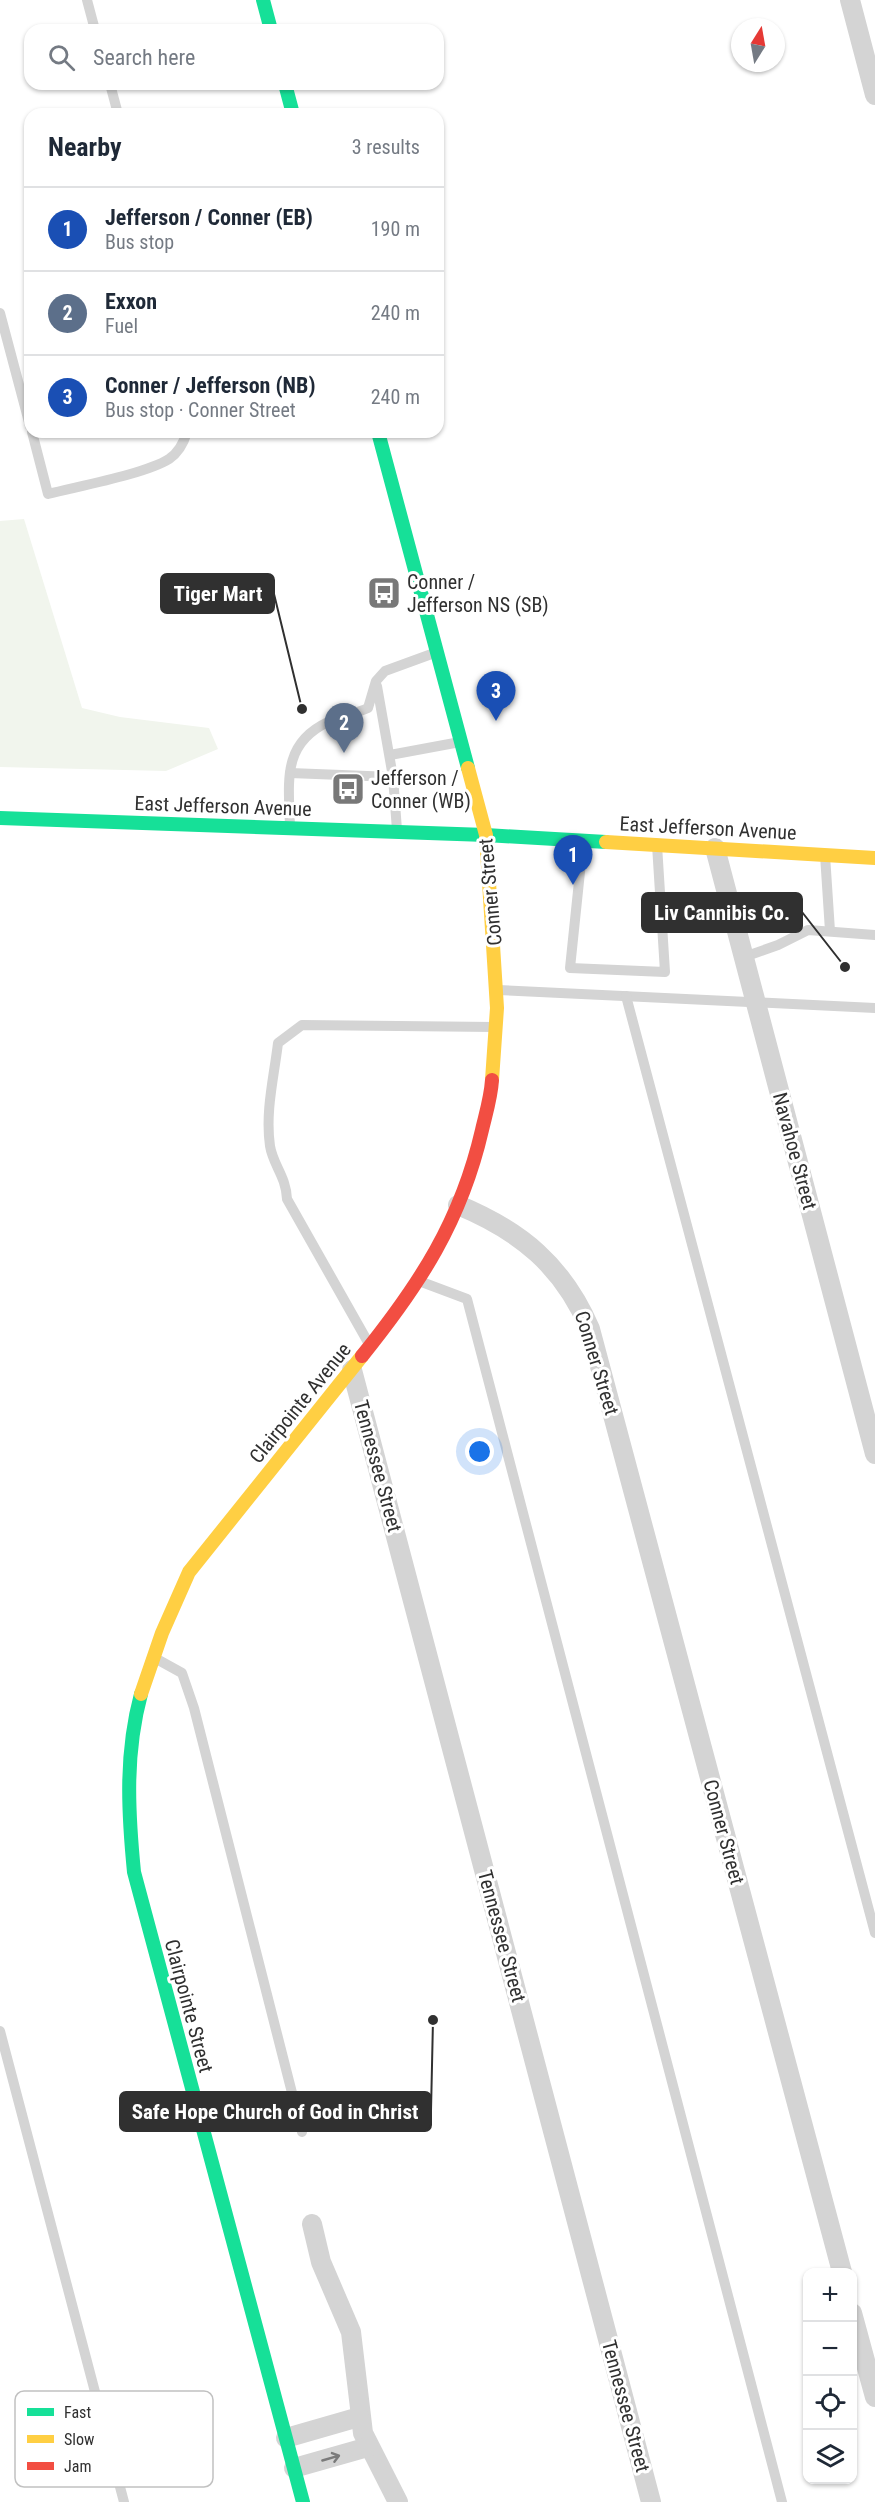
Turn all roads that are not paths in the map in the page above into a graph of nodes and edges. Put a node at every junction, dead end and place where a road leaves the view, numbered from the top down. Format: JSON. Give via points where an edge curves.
{"nodes":[{"id":1,"x":87,"y":0,"type":"edge"},
{"id":2,"x":263,"y":0,"type":"edge"},
{"id":3,"x":850,"y":0,"type":"edge"},
{"id":4,"x":93,"y":24,"type":"edge"},
{"id":5,"x":269,"y":24,"type":"edge"},
{"id":6,"x":872,"y":75,"type":"edge"},
{"id":7,"x":112,"y":90,"type":"edge"},
{"id":8,"x":287,"y":90,"type":"edge"},
{"id":9,"x":875,"y":95,"type":"edge"},
{"id":10,"x":116,"y":108,"type":"edge"},
{"id":11,"x":291,"y":108,"type":"edge"},
{"id":12,"x":0,"y":313,"type":"edge"},
{"id":13,"x":24,"y":403,"type":"edge"},
{"id":14,"x":34,"y":438,"type":"edge"},
{"id":15,"x":185,"y":438,"type":"edge"},
{"id":16,"x":380,"y":438,"type":"edge"},
{"id":17,"x":437,"y":652,"type":"junction"},
{"id":18,"x":376,"y":681,"type":"junction"},
{"id":19,"x":461,"y":742,"type":"junction"},
{"id":20,"x":390,"y":755,"type":"junction"},
{"id":21,"x":290,"y":773,"type":"junction"},
{"id":22,"x":393,"y":777,"type":"junction"},
{"id":23,"x":0,"y":818,"type":"edge"},
{"id":24,"x":290,"y":828,"type":"junction"},
{"id":25,"x":397,"y":832,"type":"junction"},
{"id":26,"x":486,"y":835,"type":"junction"},
{"id":27,"x":584,"y":841,"type":"junction"},
{"id":28,"x":657,"y":845,"type":"junction"},
{"id":29,"x":716,"y":848,"type":"junction"},
{"id":30,"x":825,"y":854,"type":"junction"},
{"id":31,"x":875,"y":858,"type":"edge"},
{"id":32,"x":830,"y":931,"type":"junction"},
{"id":33,"x":875,"y":934,"type":"edge"},
{"id":34,"x":744,"y":957,"type":"junction"},
{"id":35,"x":496,"y":990,"type":"junction"},
{"id":36,"x":626,"y":996,"type":"junction"},
{"id":37,"x":755,"y":1002,"type":"junction"},
{"id":38,"x":875,"y":1008,"type":"edge"},
{"id":39,"x":496,"y":1028,"type":"junction"},
{"id":40,"x":458,"y":1205,"type":"junction"},
{"id":41,"x":419,"y":1281,"type":"junction"},
{"id":42,"x":371,"y":1347,"type":"junction"},
{"id":43,"x":352,"y":1370,"type":"junction"},
{"id":44,"x":875,"y":1454,"type":"edge"},
{"id":45,"x":166,"y":1621,"type":"joint"},
{"id":46,"x":153,"y":1657,"type":"junction"},
{"id":47,"x":875,"y":1933,"type":"edge"},
{"id":48,"x":0,"y":2031,"type":"edge"},
{"id":49,"x":302,"y":2132,"type":"dead end"},
{"id":50,"x":312,"y":2224,"type":"dead end"},
{"id":51,"x":841,"y":2268,"type":"edge"},
{"id":52,"x":854,"y":2322,"type":"edge"},
{"id":53,"x":95,"y":2391,"type":"edge"},
{"id":54,"x":875,"y":2397,"type":"edge"},
{"id":55,"x":359,"y":2417,"type":"junction"},
{"id":56,"x":286,"y":2438,"type":"junction"},
{"id":57,"x":368,"y":2447,"type":"junction"},
{"id":58,"x":294,"y":2468,"type":"junction"},
{"id":59,"x":120,"y":2487,"type":"edge"},
{"id":60,"x":124,"y":2502,"type":"edge"},
{"id":61,"x":303,"y":2502,"type":"edge"},
{"id":62,"x":398,"y":2502,"type":"edge"},
{"id":63,"x":651,"y":2502,"type":"edge"},
{"id":64,"x":782,"y":2502,"type":"edge"}],
"edges":[{"from":1,"to":4,"type":"lane"},
{"from":2,"to":5,"type":"street"},
{"from":3,"to":6,"type":"street"},
{"from":6,"to":9,"type":"street"},
{"from":7,"to":10,"type":"lane"},
{"from":8,"to":11,"type":"street"},
{"from":12,"to":13,"type":"lane"},
{"from":14,"to":15,"type":"lane","via":[[48,494],[152,467],[171,458]]},
{"from":16,"to":17,"type":"street","name":"Conner Street"},
{"from":17,"to":18,"type":"lane","via":[[385,671]]},
{"from":17,"to":19,"type":"street","name":"Conner Street"},
{"from":18,"to":20,"type":"lane"},
{"from":18,"to":21,"type":"lane","via":[[368,708],[330,720],[306,734],[292,754]]},
{"from":19,"to":20,"type":"lane"},
{"from":19,"to":26,"type":"street","name":"Conner Street"},
{"from":20,"to":22,"type":"lane"},
{"from":21,"to":22,"type":"lane"},
{"from":21,"to":24,"type":"lane"},
{"from":22,"to":25,"type":"lane"},
{"from":23,"to":24,"type":"street","name":"East Jefferson Avenue"},
{"from":24,"to":25,"type":"street","name":"East Jefferson Avenue"},
{"from":25,"to":26,"type":"street","name":"East Jefferson Avenue"},
{"from":26,"to":27,"type":"street","name":"East Jefferson Avenue"},
{"from":26,"to":35,"type":"street","name":"Conner Street"},
{"from":27,"to":28,"type":"street","name":"East Jefferson Avenue"},
{"from":27,"to":28,"type":"lane","via":[[570,968],[665,972]]},
{"from":28,"to":29,"type":"street","name":"East Jefferson Avenue"},
{"from":29,"to":30,"type":"street","name":"East Jefferson Avenue"},
{"from":29,"to":34,"type":"street","name":"Navahoe Street"},
{"from":30,"to":31,"type":"street","name":"East Jefferson Avenue"},
{"from":30,"to":32,"type":"lane"},
{"from":32,"to":33,"type":"lane"},
{"from":32,"to":34,"type":"lane","via":[[808,930]]},
{"from":34,"to":37,"type":"street","name":"Navahoe Street"},
{"from":35,"to":36,"type":"lane"},
{"from":35,"to":39,"type":"street","name":"Conner Street"},
{"from":36,"to":37,"type":"lane"},
{"from":36,"to":47,"type":"lane"},
{"from":37,"to":38,"type":"lane"},
{"from":37,"to":44,"type":"street","name":"Navahoe Street"},
{"from":39,"to":40,"type":"street","name":"Conner Street","via":[[491,1091],[472,1173]]},
{"from":39,"to":42,"type":"lane","via":[[302,1025],[278,1043],[268,1116],[270,1149],[286,1183],[287,1199]]},
{"from":40,"to":41,"type":"street","name":"Clairpointe Avenue","via":[[442,1244]]},
{"from":40,"to":51,"type":"street","name":"Conner Street","via":[[493,1219],[549,1262],[577,1298],[590,1329]]},
{"from":41,"to":42,"type":"street","name":"Clairpointe Avenue"},
{"from":41,"to":64,"type":"lane","via":[[467,1299]]},
{"from":42,"to":43,"type":"street","name":"Clairpointe Avenue"},
{"from":43,"to":45,"type":"street","name":"Clairpointe Avenue","via":[[207,1547],[189,1572]]},
{"from":43,"to":63,"type":"street","name":"Tennessee Street"},
{"from":45,"to":46,"type":"street","name":"Clairpointe Street"},
{"from":46,"to":49,"type":"lane","via":[[183,1673],[194,1708]]},
{"from":46,"to":56,"type":"street","name":"Clairpointe Street","via":[[131,1742],[128,1816],[134,1872]]},
{"from":48,"to":53,"type":"lane"},
{"from":50,"to":55,"type":"street","via":[[321,2262],[351,2331]]},
{"from":52,"to":54,"type":"street"},
{"from":55,"to":56,"type":"street"},
{"from":55,"to":57,"type":"street"},
{"from":56,"to":58,"type":"street","name":"Clairpointe Street"},
{"from":58,"to":57,"type":"street","one_way":true},
{"from":57,"to":62,"type":"street"},
{"from":58,"to":61,"type":"street","name":"Clairpointe Street"},
{"from":59,"to":60,"type":"lane"}]}
